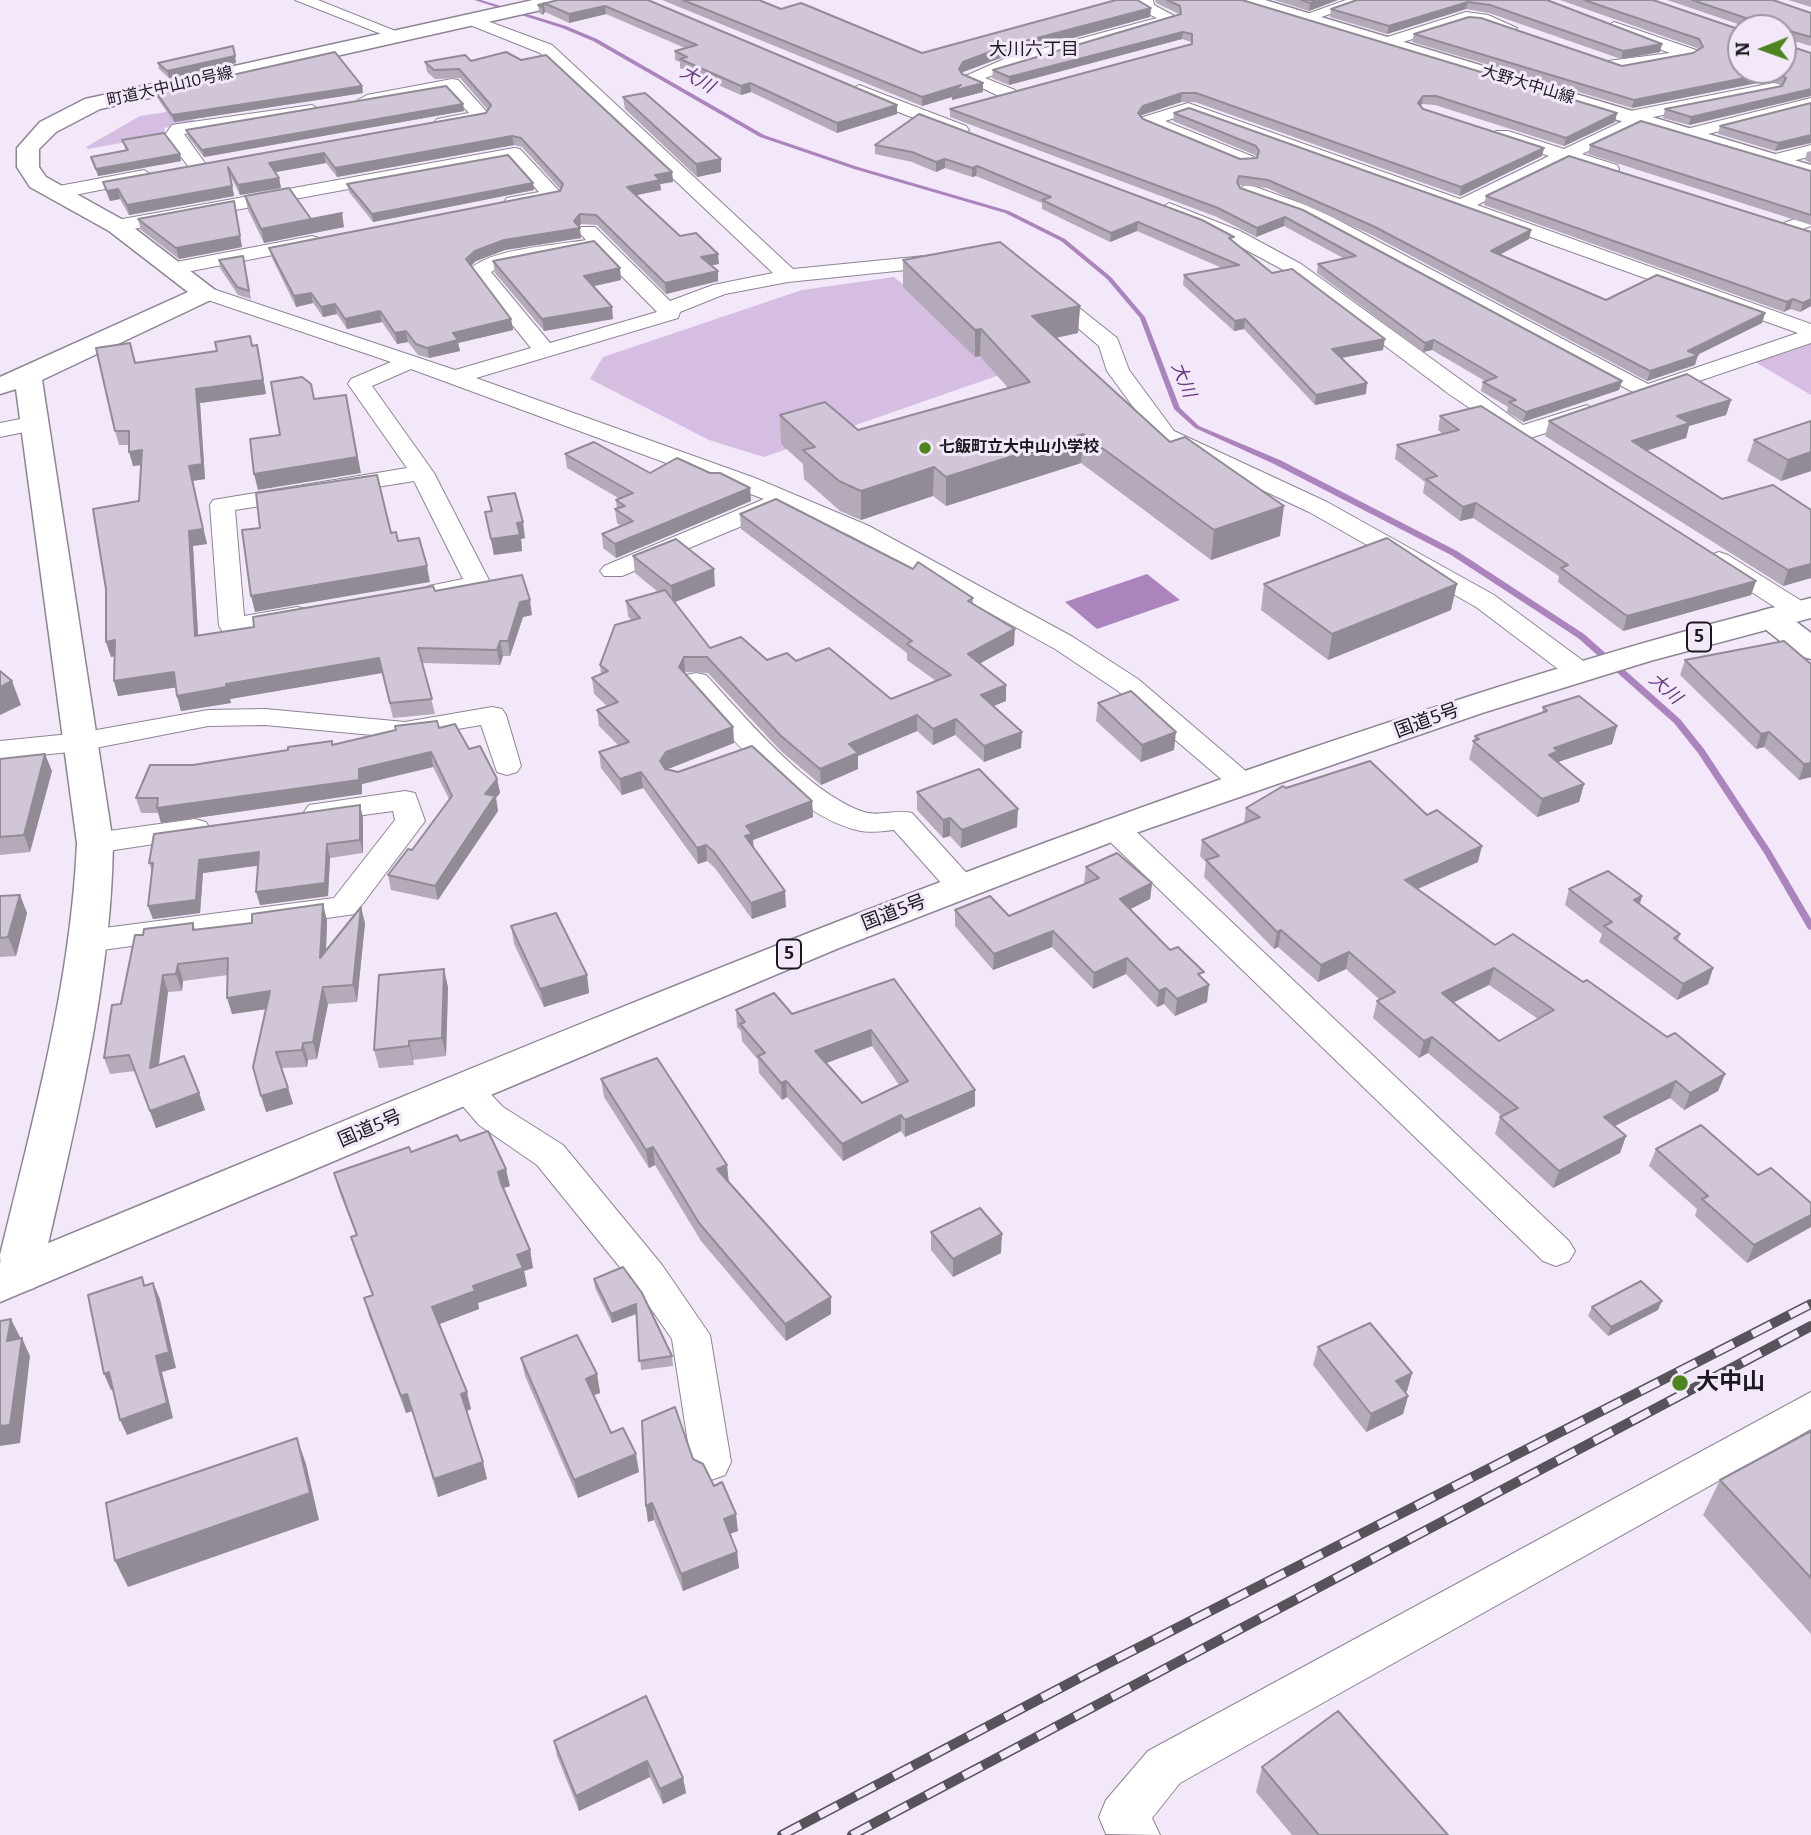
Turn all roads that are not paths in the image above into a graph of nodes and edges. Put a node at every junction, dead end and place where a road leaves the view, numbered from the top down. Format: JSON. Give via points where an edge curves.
{"nodes":[{"id":1,"x":303,"y":0,"type":"edge"},
{"id":2,"x":559,"y":0,"type":"edge"},
{"id":3,"x":1145,"y":0,"type":"edge"},
{"id":4,"x":1245,"y":0,"type":"edge"},
{"id":5,"x":1362,"y":0,"type":"edge"},
{"id":6,"x":1505,"y":12,"type":"edge"},
{"id":7,"x":479,"y":18,"type":"junction"},
{"id":8,"x":1304,"y":18,"type":"junction"},
{"id":9,"x":1482,"y":18,"type":"junction"},
{"id":10,"x":1603,"y":23,"type":"edge"},
{"id":11,"x":1520,"y":32,"type":"edge"},
{"id":12,"x":400,"y":36,"type":"junction"},
{"id":13,"x":1387,"y":42,"type":"junction"},
{"id":14,"x":1595,"y":58,"type":"edge"},
{"id":15,"x":835,"y":80,"type":"edge"},
{"id":16,"x":1773,"y":88,"type":"edge"},
{"id":17,"x":984,"y":100,"type":"edge"},
{"id":18,"x":350,"y":103,"type":"edge"},
{"id":19,"x":1811,"y":103,"type":"edge"},
{"id":20,"x":324,"y":108,"type":"edge"},
{"id":21,"x":948,"y":110,"type":"edge"},
{"id":22,"x":923,"y":116,"type":"junction"},
{"id":23,"x":1635,"y":118,"type":"junction"},
{"id":24,"x":427,"y":126,"type":"edge"},
{"id":25,"x":1478,"y":127,"type":"edge"},
{"id":26,"x":1688,"y":134,"type":"junction"},
{"id":27,"x":973,"y":135,"type":"edge"},
{"id":28,"x":1811,"y":150,"type":"edge"},
{"id":29,"x":1565,"y":155,"type":"junction"},
{"id":30,"x":1775,"y":160,"type":"junction"},
{"id":31,"x":1248,"y":161,"type":"edge"},
{"id":32,"x":1811,"y":172,"type":"edge"},
{"id":33,"x":1632,"y":176,"type":"edge"},
{"id":34,"x":1247,"y":190,"type":"edge"},
{"id":35,"x":59,"y":192,"type":"junction"},
{"id":36,"x":1147,"y":201,"type":"edge"},
{"id":37,"x":1462,"y":205,"type":"junction"},
{"id":38,"x":497,"y":206,"type":"edge"},
{"id":39,"x":1811,"y":219,"type":"edge"},
{"id":40,"x":117,"y":226,"type":"junction"},
{"id":41,"x":1811,"y":234,"type":"edge"},
{"id":42,"x":334,"y":237,"type":"edge"},
{"id":43,"x":965,"y":257,"type":"edge"},
{"id":44,"x":171,"y":269,"type":"junction"},
{"id":45,"x":1023,"y":272,"type":"edge"},
{"id":46,"x":788,"y":276,"type":"junction"},
{"id":47,"x":206,"y":293,"type":"junction"},
{"id":48,"x":667,"y":310,"type":"junction"},
{"id":49,"x":1811,"y":331,"type":"edge"},
{"id":50,"x":1811,"y":336,"type":"edge"},
{"id":51,"x":545,"y":351,"type":"junction"},
{"id":52,"x":410,"y":362,"type":"junction"},
{"id":53,"x":452,"y":378,"type":"junction"},
{"id":54,"x":14,"y":381,"type":"edge"},
{"id":55,"x":1646,"y":392,"type":"junction"},
{"id":56,"x":36,"y":423,"type":"junction"},
{"id":57,"x":0,"y":430,"type":"edge"},
{"id":58,"x":1522,"y":433,"type":"junction"},
{"id":59,"x":1545,"y":448,"type":"edge"},
{"id":60,"x":422,"y":473,"type":"junction"},
{"id":61,"x":786,"y":499,"type":"junction"},
{"id":62,"x":1697,"y":546,"type":"edge"},
{"id":63,"x":613,"y":570,"type":"dead end"},
{"id":64,"x":410,"y":596,"type":"edge"},
{"id":65,"x":327,"y":610,"type":"edge"},
{"id":66,"x":1794,"y":612,"type":"edge"},
{"id":67,"x":1811,"y":649,"type":"edge"},
{"id":68,"x":1600,"y":666,"type":"junction"},
{"id":69,"x":696,"y":681,"type":"edge"},
{"id":70,"x":80,"y":742,"type":"junction"},
{"id":71,"x":0,"y":750,"type":"edge"},
{"id":72,"x":507,"y":766,"type":"dead end"},
{"id":73,"x":1244,"y":785,"type":"junction"},
{"id":74,"x":297,"y":815,"type":"edge"},
{"id":75,"x":230,"y":824,"type":"edge"},
{"id":76,"x":1114,"y":828,"type":"junction"},
{"id":77,"x":95,"y":843,"type":"junction"},
{"id":78,"x":962,"y":887,"type":"junction"},
{"id":79,"x":89,"y":941,"type":"junction"},
{"id":80,"x":465,"y":1089,"type":"junction"},
{"id":81,"x":1556,"y":1251,"type":"dead end"},
{"id":82,"x":9,"y":1279,"type":"edge"},
{"id":83,"x":1811,"y":1409,"type":"edge"},
{"id":84,"x":712,"y":1462,"type":"dead end"},
{"id":85,"x":1136,"y":1835,"type":"edge"}],
"edges":[{"from":1,"to":12,"type":"street"},
{"from":2,"to":7,"type":"main road","name":"町道大中山10号線"},
{"from":3,"to":17,"type":"street","via":[[1146,7],[1172,19],[1010,62],[970,78],[1016,92]]},
{"from":4,"to":8,"type":"main road","name":"大野大中山線"},
{"from":5,"to":8,"type":"street"},
{"from":6,"to":9,"type":"street"},
{"from":7,"to":12,"type":"main road","name":"町道大中山10号線"},
{"from":7,"to":46,"type":"street","via":[[546,48]]},
{"from":8,"to":13,"type":"main road","name":"大野大中山線"},
{"from":9,"to":11,"type":"street"},
{"from":9,"to":13,"type":"street","via":[[1466,17]]},
{"from":10,"to":14,"type":"street","via":[[1690,54],[1620,67]]},
{"from":12,"to":35,"type":"main road","name":"町道大中山10号線","via":[[79,110],[48,127],[28,148],[28,167],[38,182]]},
{"from":13,"to":23,"type":"main road","name":"大野大中山線"},
{"from":15,"to":22,"type":"street"},
{"from":16,"to":23,"type":"street"},
{"from":18,"to":24,"type":"street","via":[[452,84],[481,116]]},
{"from":19,"to":26,"type":"street"},
{"from":20,"to":35,"type":"street","via":[[177,129],[174,135],[205,165]]},
{"from":21,"to":22,"type":"street"},
{"from":22,"to":27,"type":"street"},
{"from":23,"to":26,"type":"main road","name":"大野大中山線"},
{"from":23,"to":29,"type":"street"},
{"from":25,"to":29,"type":"street"},
{"from":26,"to":30,"type":"main road","name":"大野大中山線"},
{"from":28,"to":30,"type":"street"},
{"from":29,"to":33,"type":"street"},
{"from":29,"to":37,"type":"street"},
{"from":30,"to":32,"type":"main road","name":"大野大中山線"},
{"from":31,"to":37,"type":"street","via":[[1149,121],[1188,107]]},
{"from":34,"to":55,"type":"street","via":[[1310,213]]},
{"from":35,"to":40,"type":"main road","name":"町道大中山10号線"},
{"from":36,"to":58,"type":"street","via":[[1209,223],[1293,268],[1464,397]]},
{"from":37,"to":49,"type":"street"},
{"from":38,"to":40,"type":"street","via":[[552,195],[513,153]]},
{"from":39,"to":41,"type":"street","via":[[1784,225]]},
{"from":40,"to":44,"type":"main road","name":"町道大中山10号線"},
{"from":42,"to":44,"type":"street"},
{"from":43,"to":46,"type":"street"},
{"from":44,"to":47,"type":"main road","name":"町道大中山10号線"},
{"from":45,"to":68,"type":"street","via":[[1109,343],[1118,371],[1166,436],[1318,507]]},
{"from":46,"to":48,"type":"street","via":[[720,289]]},
{"from":47,"to":52,"type":"street"},
{"from":47,"to":54,"type":"main road"},
{"from":48,"to":51,"type":"street","via":[[671,314]]},
{"from":48,"to":51,"type":"street","via":[[593,237],[494,261],[479,271]]},
{"from":50,"to":55,"type":"street"},
{"from":51,"to":53,"type":"street"},
{"from":52,"to":53,"type":"street"},
{"from":52,"to":60,"type":"street","via":[[359,384]]},
{"from":53,"to":61,"type":"street"},
{"from":54,"to":56,"type":"main road"},
{"from":55,"to":58,"type":"street"},
{"from":56,"to":57,"type":"street"},
{"from":56,"to":70,"type":"main road"},
{"from":58,"to":59,"type":"street"},
{"from":60,"to":64,"type":"street","via":[[478,584]]},
{"from":60,"to":65,"type":"street","via":[[222,505],[232,626]]},
{"from":61,"to":63,"type":"street"},
{"from":61,"to":73,"type":"street","via":[[860,531],[1063,643],[1128,685]]},
{"from":62,"to":66,"type":"street"},
{"from":66,"to":67,"type":"main road"},
{"from":66,"to":68,"type":"main road","name":"国道5号","number":"5"},
{"from":68,"to":73,"type":"main road","name":"国道5号","number":"5"},
{"from":69,"to":78,"type":"street","via":[[747,752],[859,822],[901,820]]},
{"from":70,"to":71,"type":"street"},
{"from":70,"to":72,"type":"street","via":[[208,718],[286,718],[405,730],[492,715]]},
{"from":70,"to":77,"type":"main road"},
{"from":73,"to":76,"type":"main road","name":"国道5号","number":"5"},
{"from":74,"to":79,"type":"street","via":[[405,800],[410,821],[344,907]]},
{"from":75,"to":77,"type":"street"},
{"from":76,"to":78,"type":"main road","name":"国道5号","number":"5"},
{"from":76,"to":81,"type":"street"},
{"from":77,"to":79,"type":"main road"},
{"from":78,"to":80,"type":"main road","name":"国道5号","number":"5"},
{"from":79,"to":82,"type":"main road"},
{"from":80,"to":82,"type":"main road","name":"国道5号","number":"5"},
{"from":80,"to":84,"type":"street","via":[[491,1116],[550,1155],[691,1335]]},
{"from":83,"to":85,"type":"street","via":[[1164,1767],[1123,1817]]}]}
